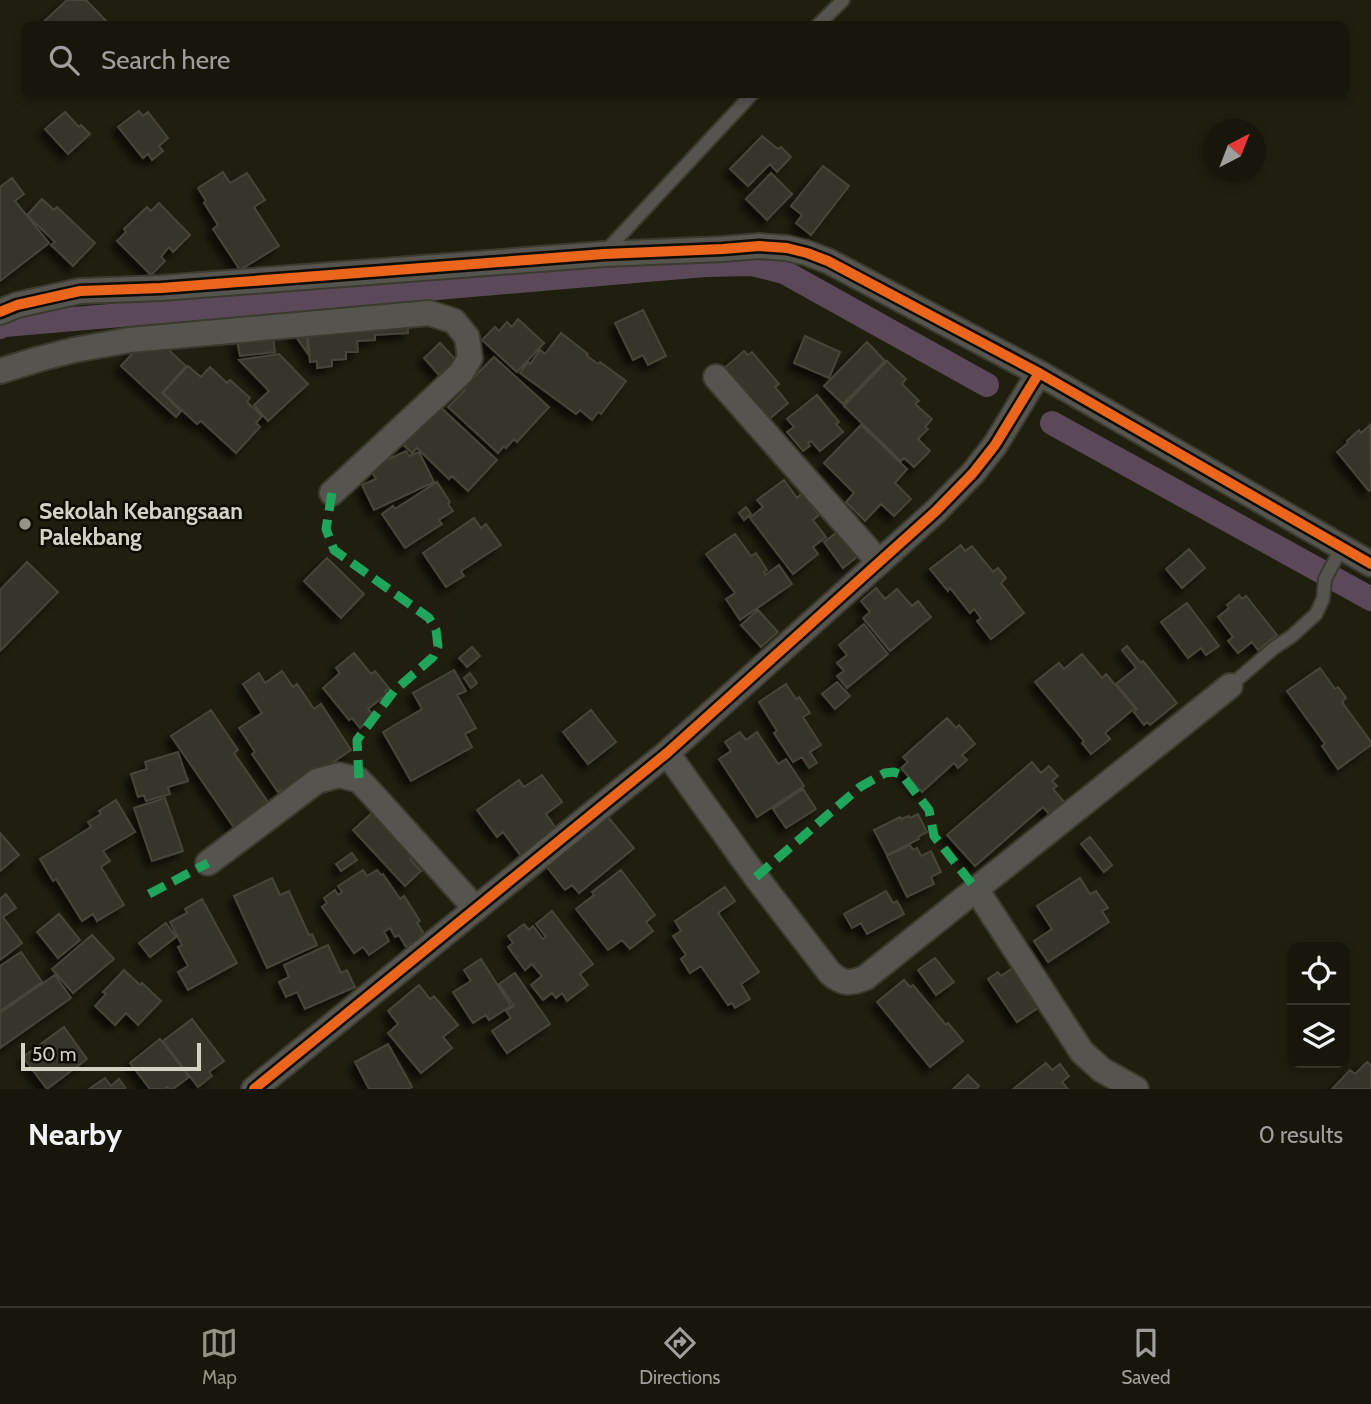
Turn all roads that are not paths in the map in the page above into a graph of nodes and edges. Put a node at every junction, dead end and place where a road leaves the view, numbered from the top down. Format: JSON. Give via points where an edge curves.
{"nodes":[{"id":1,"x":843,"y":0,"type":"edge"},
{"id":2,"x":822,"y":21,"type":"edge"},
{"id":3,"x":748,"y":98,"type":"edge"},
{"id":4,"x":604,"y":254,"type":"junction"},
{"id":5,"x":0,"y":312,"type":"edge"},
{"id":6,"x":0,"y":371,"type":"edge"},
{"id":7,"x":716,"y":377,"type":"dead end"},
{"id":8,"x":1034,"y":381,"type":"junction"},
{"id":9,"x":332,"y":493,"type":"dead end"},
{"id":10,"x":1339,"y":553,"type":"junction"},
{"id":11,"x":879,"y":562,"type":"junction"},
{"id":12,"x":1371,"y":564,"type":"edge"},
{"id":13,"x":1230,"y":686,"type":"joint"},
{"id":14,"x":667,"y":753,"type":"junction"},
{"id":15,"x":208,"y":863,"type":"dead end"},
{"id":16,"x":976,"y":889,"type":"junction"},
{"id":17,"x":476,"y":909,"type":"junction"},
{"id":18,"x":254,"y":1089,"type":"edge"},
{"id":19,"x":1136,"y":1089,"type":"edge"}],
"edges":[{"from":1,"to":2,"type":"lane"},
{"from":3,"to":4,"type":"lane"},
{"from":4,"to":5,"type":"street","via":[[80,291]]},
{"from":4,"to":8,"type":"street","via":[[759,246],[807,253]]},
{"from":6,"to":9,"type":"street","via":[[130,340],[429,313],[454,321],[469,347],[470,358],[461,373]]},
{"from":7,"to":11,"type":"street"},
{"from":8,"to":10,"type":"street","via":[[1172,451]]},
{"from":8,"to":11,"type":"street","via":[[974,472]]},
{"from":10,"to":12,"type":"street"},
{"from":10,"to":13,"type":"lane","via":[[1325,579],[1316,614]]},
{"from":11,"to":14,"type":"street"},
{"from":13,"to":16,"type":"street"},
{"from":14,"to":16,"type":"street","via":[[756,877],[840,981],[853,983],[865,978]]},
{"from":14,"to":17,"type":"street"},
{"from":15,"to":17,"type":"street","via":[[317,780],[339,775],[359,780]]},
{"from":16,"to":19,"type":"street","via":[[1082,1052],[1102,1070]]},
{"from":17,"to":18,"type":"street"}]}
